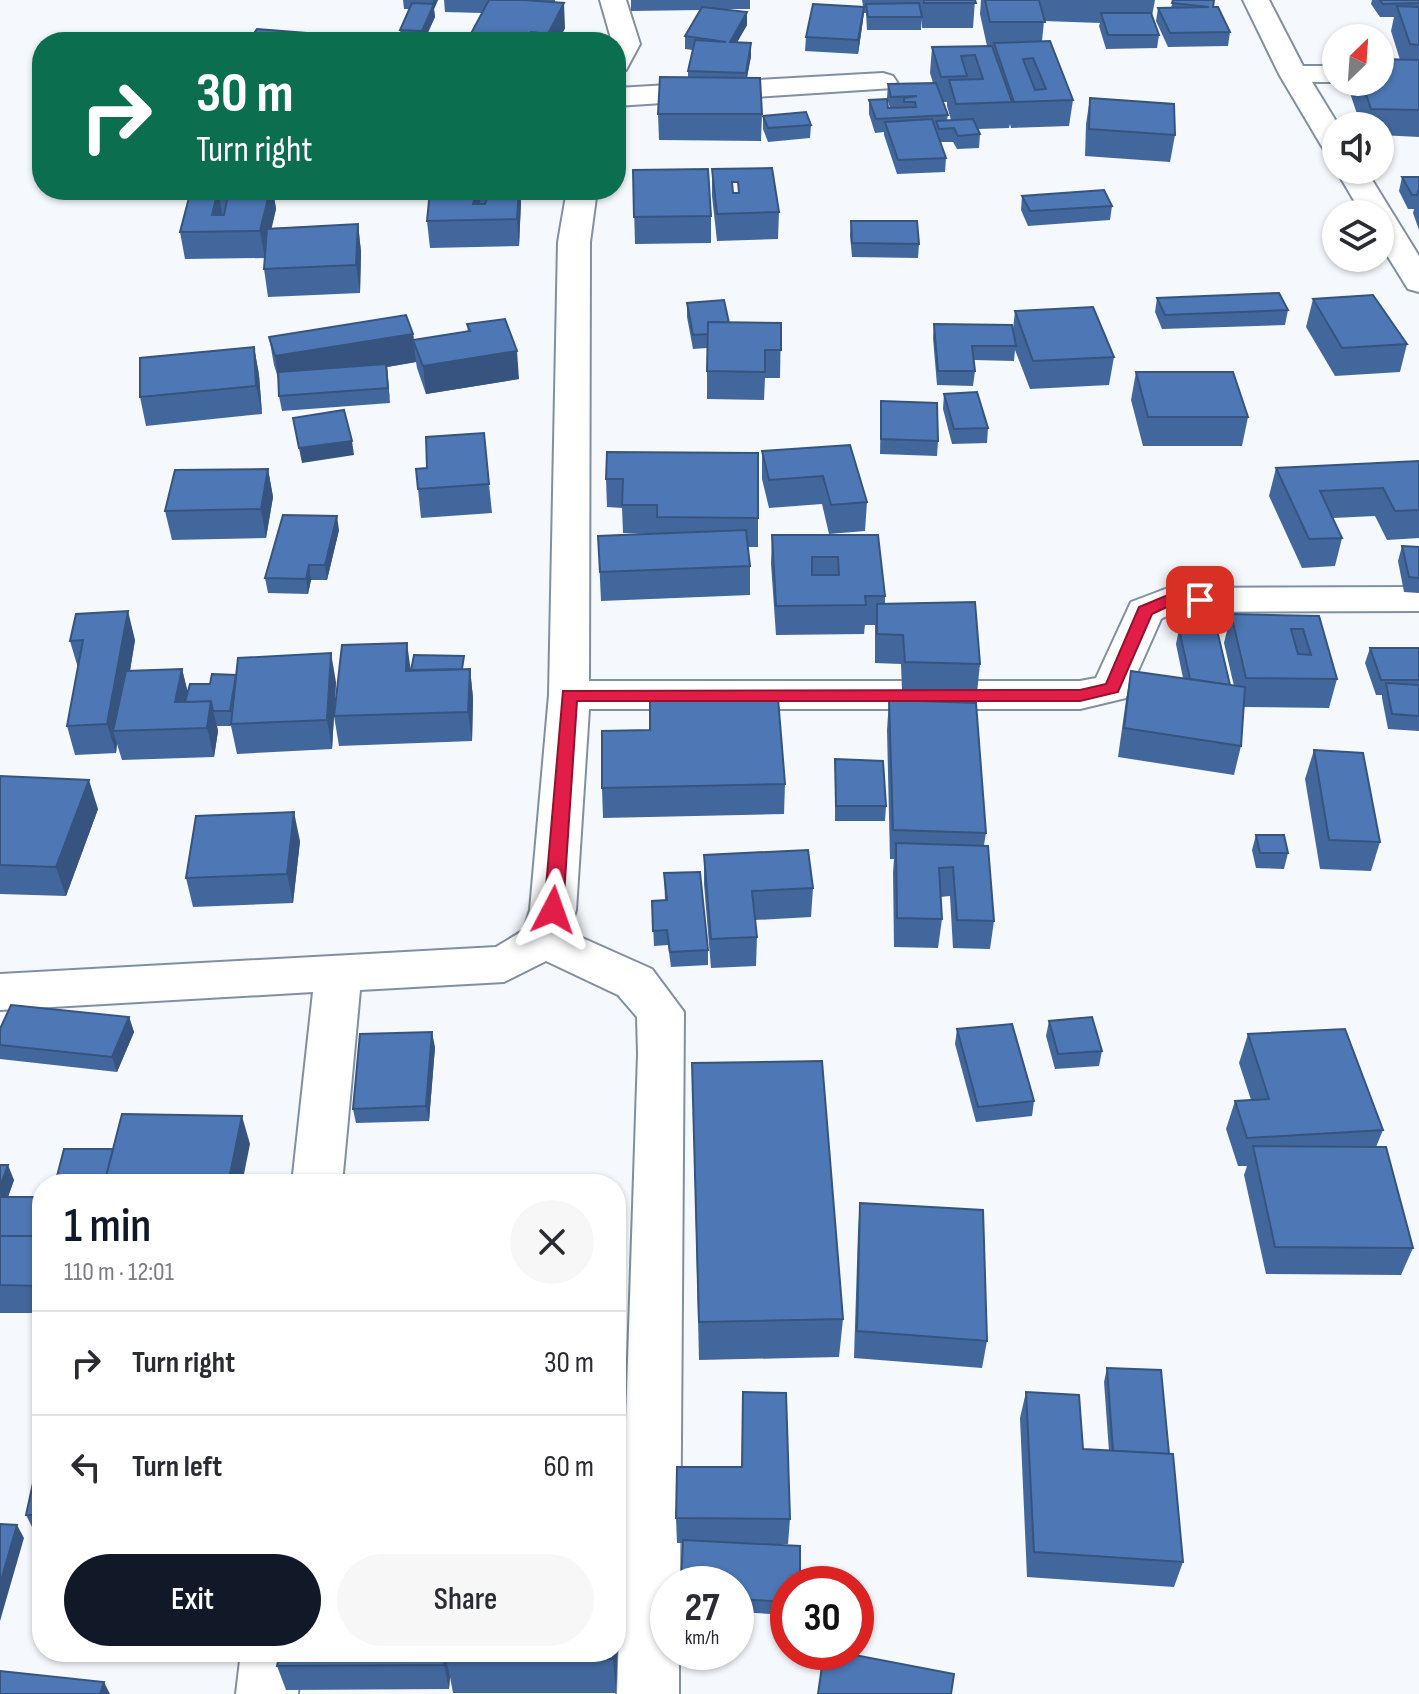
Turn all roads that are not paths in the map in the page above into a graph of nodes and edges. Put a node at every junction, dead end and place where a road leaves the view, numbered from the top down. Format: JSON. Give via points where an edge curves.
{"nodes":[{"id":1,"x":613,"y":0,"type":"edge"},
{"id":2,"x":1256,"y":0,"type":"edge"},
{"id":3,"x":622,"y":32,"type":"edge"},
{"id":4,"x":1293,"y":74,"type":"junction"},
{"id":5,"x":1322,"y":74,"type":"edge"},
{"id":6,"x":883,"y":82,"type":"dead end"},
{"id":7,"x":626,"y":96,"type":"edge"},
{"id":8,"x":1322,"y":122,"type":"edge"},
{"id":9,"x":580,"y":200,"type":"edge"},
{"id":10,"x":1394,"y":241,"type":"edge"},
{"id":11,"x":1419,"y":282,"type":"edge"},
{"id":12,"x":1419,"y":599,"type":"edge"},
{"id":13,"x":569,"y":695,"type":"junction"},
{"id":14,"x":544,"y":940,"type":"junction"},
{"id":15,"x":338,"y":973,"type":"junction"},
{"id":16,"x":0,"y":992,"type":"edge"},
{"id":17,"x":318,"y":1174,"type":"edge"},
{"id":18,"x":270,"y":1662,"type":"edge"},
{"id":19,"x":267,"y":1694,"type":"edge"},
{"id":20,"x":648,"y":1694,"type":"edge"}],
"edges":[{"from":1,"to":3,"type":"street"},
{"from":2,"to":4,"type":"street"},
{"from":4,"to":5,"type":"street"},
{"from":4,"to":8,"type":"street"},
{"from":6,"to":7,"type":"street"},
{"from":9,"to":13,"type":"street","via":[[574,242]]},
{"from":10,"to":11,"type":"street"},
{"from":12,"to":13,"type":"street","via":[[1168,600],[1145,611],[1112,688],[1080,695]]},
{"from":13,"to":14,"type":"street","via":[[553,910]]},
{"from":14,"to":15,"type":"street","via":[[504,964]]},
{"from":14,"to":20,"type":"street","via":[[635,982],[660,1012]]},
{"from":15,"to":16,"type":"street"},
{"from":15,"to":17,"type":"street"},
{"from":18,"to":19,"type":"street"}]}
